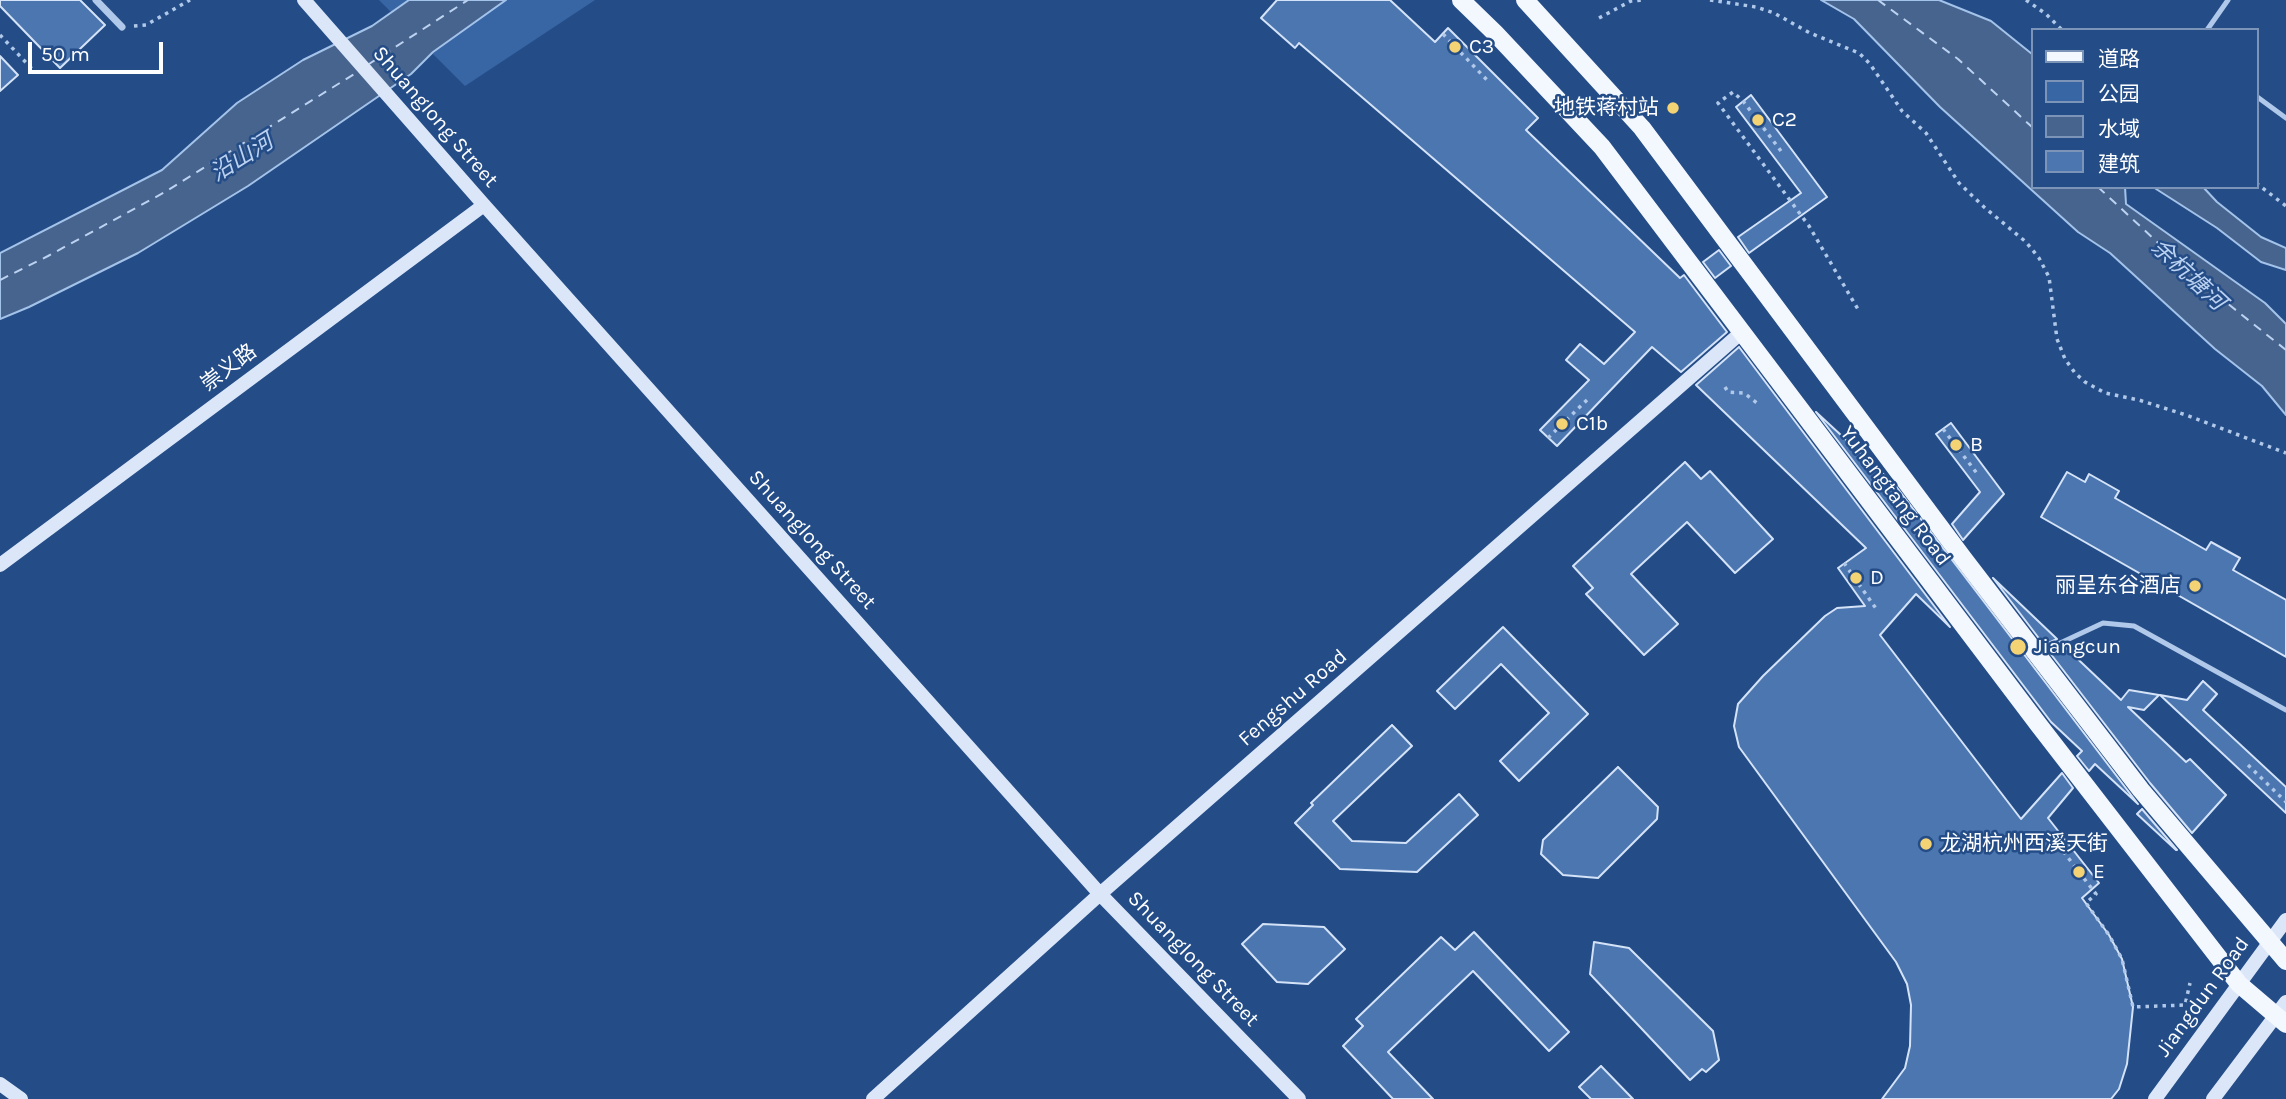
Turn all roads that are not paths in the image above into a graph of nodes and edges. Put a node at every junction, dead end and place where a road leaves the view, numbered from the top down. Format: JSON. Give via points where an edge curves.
{"nodes":[{"id":1,"x":96,"y":0,"type":"edge"},
{"id":2,"x":304,"y":0,"type":"edge"},
{"id":3,"x":1461,"y":0,"type":"edge"},
{"id":4,"x":1525,"y":0,"type":"edge"},
{"id":5,"x":2228,"y":0,"type":"edge"},
{"id":6,"x":122,"y":27,"type":"road end"},
{"id":7,"x":2208,"y":28,"type":"edge"},
{"id":8,"x":2258,"y":97,"type":"edge"},
{"id":9,"x":2286,"y":118,"type":"edge"},
{"id":10,"x":484,"y":205,"type":"junction"},
{"id":11,"x":1743,"y":331,"type":"junction"},
{"id":12,"x":0,"y":565,"type":"edge"},
{"id":13,"x":2037,"y":654,"type":"junction"},
{"id":14,"x":2286,"y":710,"type":"edge"},
{"id":15,"x":1100,"y":894,"type":"junction"},
{"id":16,"x":2286,"y":920,"type":"edge"},
{"id":17,"x":2269,"y":944,"type":"junction"},
{"id":18,"x":2286,"y":961,"type":"edge"},
{"id":19,"x":2239,"y":984,"type":"junction"},
{"id":20,"x":2283,"y":1014,"type":"edge"},
{"id":21,"x":0,"y":1084,"type":"edge"},
{"id":22,"x":21,"y":1099,"type":"edge"},
{"id":23,"x":873,"y":1099,"type":"edge"},
{"id":24,"x":1299,"y":1099,"type":"edge"},
{"id":25,"x":2155,"y":1099,"type":"edge"},
{"id":26,"x":2213,"y":1099,"type":"edge"}],
"edges":[{"from":1,"to":6,"type":"street"},
{"from":2,"to":10,"type":"street","name":"Shuanglong Street"},
{"from":3,"to":11,"type":"main road","name":"Yuhangtang Road","via":[[1602,147]]},
{"from":4,"to":13,"type":"main road","name":"Yuhangtang Road","via":[[1642,128]]},
{"from":5,"to":7,"type":"lane"},
{"from":8,"to":9,"type":"lane"},
{"from":10,"to":12,"type":"street","name":"崇义路"},
{"from":10,"to":15,"type":"street","name":"Shuanglong Street"},
{"from":11,"to":15,"type":"street","name":"Fengshu Road"},
{"from":11,"to":19,"type":"main road","name":"Yuhangtang Road"},
{"from":13,"to":14,"type":"lane","via":[[2104,623],[2134,626]]},
{"from":13,"to":17,"type":"main road","name":"Yuhangtang Road","via":[[2141,790]]},
{"from":15,"to":23,"type":"street","name":"Fengshu Road"},
{"from":15,"to":24,"type":"street","name":"Shuanglong Street"},
{"from":16,"to":17,"type":"street","name":"Jiangdun Road"},
{"from":17,"to":18,"type":"main road","name":"Yuhangtang Road"},
{"from":17,"to":19,"type":"street","name":"Jiangdun Road"},
{"from":19,"to":20,"type":"main road","name":"Yuhangtang Road"},
{"from":19,"to":25,"type":"street","name":"Jiangdun Road"},
{"from":20,"to":26,"type":"street"},
{"from":21,"to":22,"type":"street"}]}
